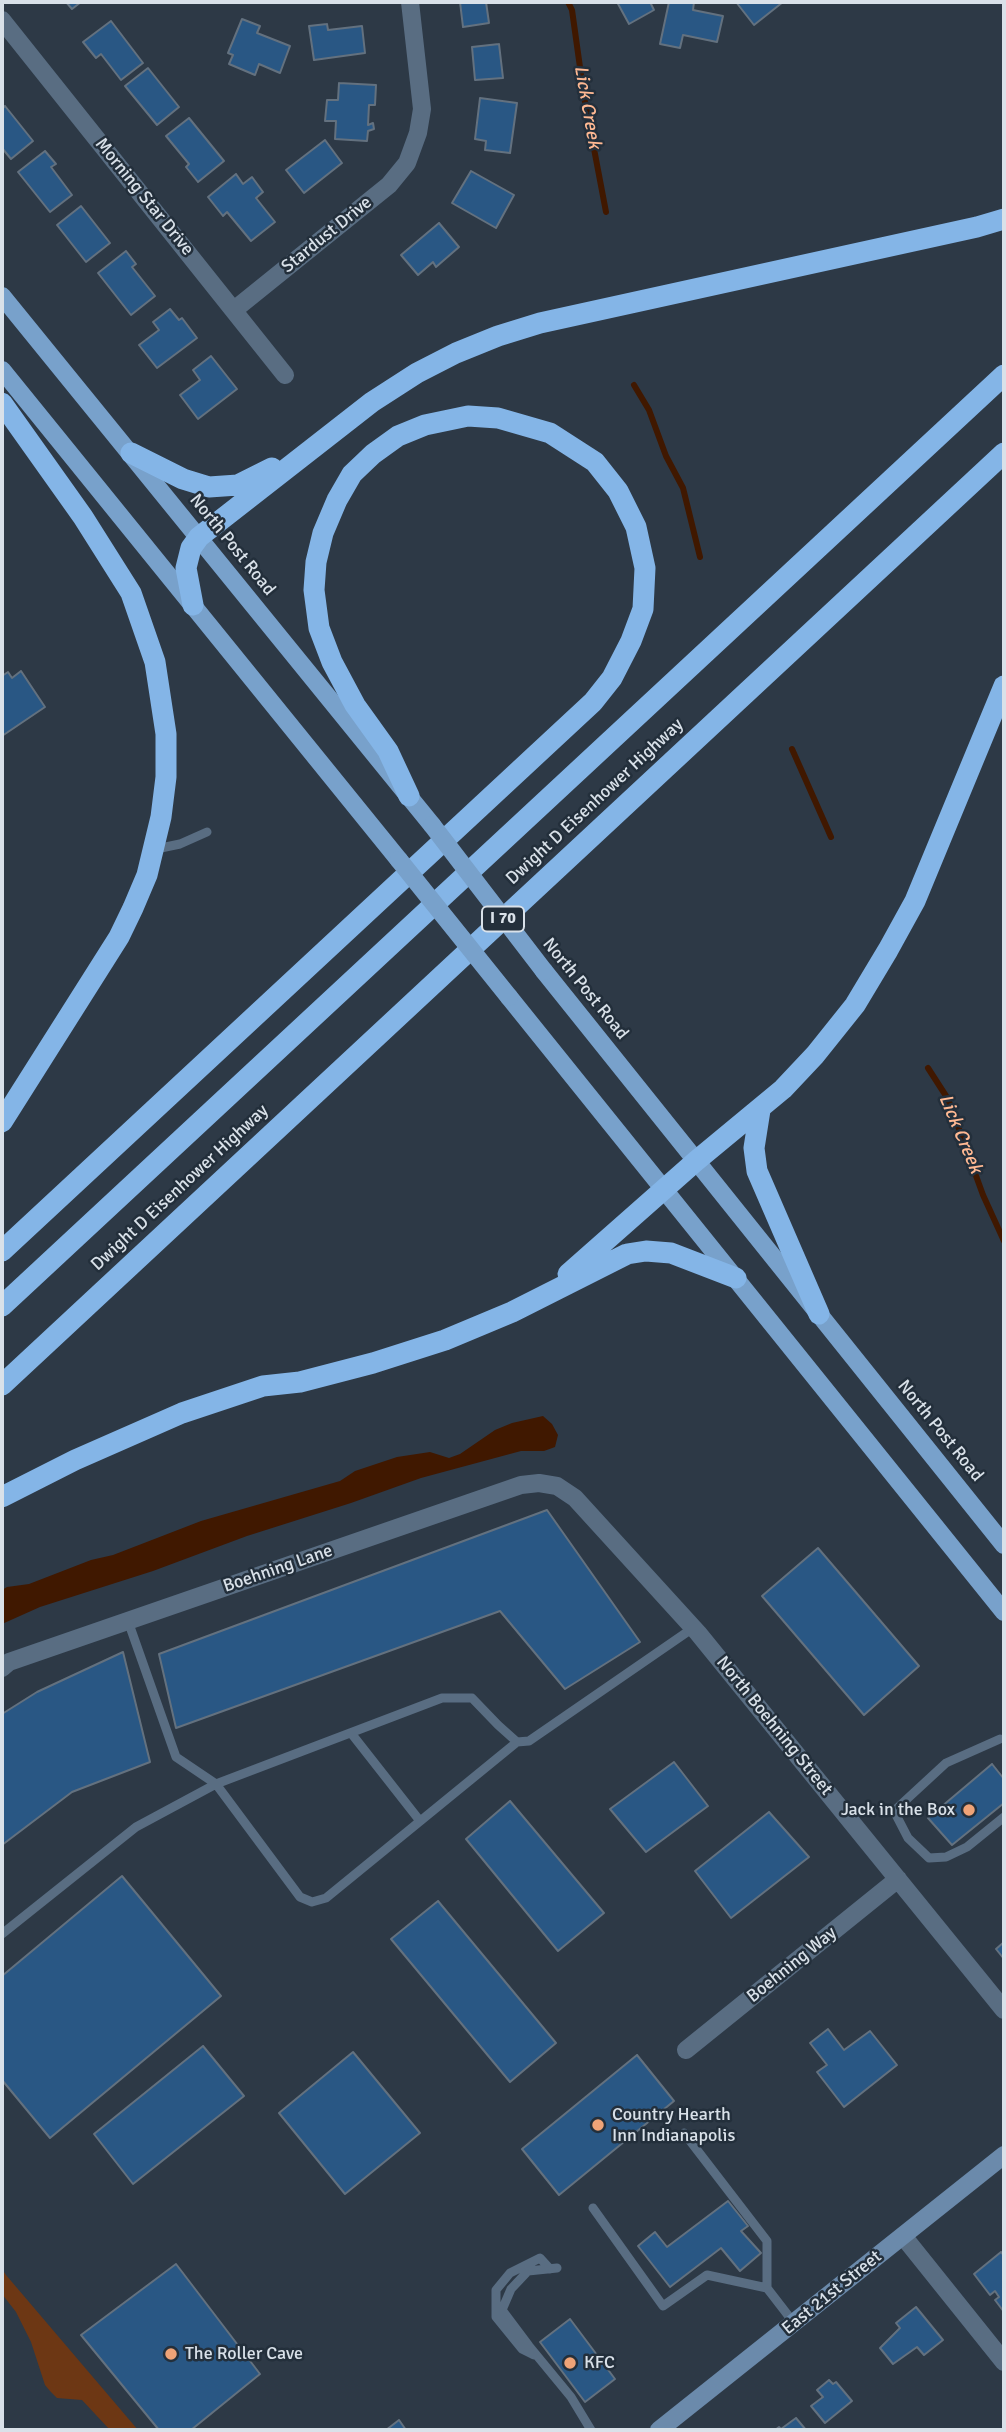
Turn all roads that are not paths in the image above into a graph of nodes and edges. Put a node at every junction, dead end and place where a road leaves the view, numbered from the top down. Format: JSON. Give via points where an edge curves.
{"nodes":[{"id":1,"x":410,"y":2,"type":"edge"},
{"id":2,"x":2,"y":20,"type":"edge"},
{"id":3,"x":1004,"y":219,"type":"edge"},
{"id":4,"x":2,"y":296,"type":"edge"},
{"id":5,"x":234,"y":310,"type":"junction"},
{"id":6,"x":2,"y":370,"type":"edge"},
{"id":7,"x":1004,"y":374,"type":"edge"},
{"id":8,"x":285,"y":376,"type":"dead end"},
{"id":9,"x":2,"y":403,"type":"edge"},
{"id":10,"x":309,"y":450,"type":"junction"},
{"id":11,"x":131,"y":453,"type":"junction"},
{"id":12,"x":1004,"y":453,"type":"edge"},
{"id":13,"x":199,"y":537,"type":"junction"},
{"id":14,"x":193,"y":605,"type":"junction"},
{"id":15,"x":1004,"y":686,"type":"edge"},
{"id":16,"x":409,"y":796,"type":"junction"},
{"id":17,"x":207,"y":832,"type":"dead end"},
{"id":18,"x":154,"y":849,"type":"junction"},
{"id":19,"x":760,"y":1110,"type":"junction"},
{"id":20,"x":2,"y":1122,"type":"edge"},
{"id":21,"x":696,"y":1161,"type":"junction"},
{"id":22,"x":665,"y":1189,"type":"junction"},
{"id":23,"x":2,"y":1251,"type":"edge"},
{"id":24,"x":736,"y":1278,"type":"junction"},
{"id":25,"x":542,"y":1295,"type":"junction"},
{"id":26,"x":2,"y":1306,"type":"edge"},
{"id":27,"x":819,"y":1314,"type":"junction"},
{"id":28,"x":2,"y":1385,"type":"edge"},
{"id":29,"x":557,"y":1486,"type":"joint"},
{"id":30,"x":2,"y":1497,"type":"edge"},
{"id":31,"x":1004,"y":1545,"type":"edge"},
{"id":32,"x":1004,"y":1612,"type":"edge"},
{"id":33,"x":128,"y":1621,"type":"junction"},
{"id":34,"x":693,"y":1628,"type":"junction"},
{"id":35,"x":2,"y":1668,"type":"edge"},
{"id":36,"x":351,"y":1733,"type":"junction"},
{"id":37,"x":1000,"y":1739,"type":"dead end"},
{"id":38,"x":517,"y":1742,"type":"junction"},
{"id":39,"x":216,"y":1784,"type":"junction"},
{"id":40,"x":1004,"y":1817,"type":"edge"},
{"id":41,"x":420,"y":1821,"type":"junction"},
{"id":42,"x":898,"y":1879,"type":"junction"},
{"id":43,"x":2,"y":1934,"type":"edge"},
{"id":44,"x":1004,"y":2010,"type":"edge"},
{"id":45,"x":686,"y":2050,"type":"dead end"},
{"id":46,"x":684,"y":2133,"type":"dead end"},
{"id":47,"x":1004,"y":2155,"type":"edge"},
{"id":48,"x":593,"y":2208,"type":"dead end"},
{"id":49,"x":903,"y":2236,"type":"junction"},
{"id":50,"x":554,"y":2269,"type":"dead end"},
{"id":51,"x":767,"y":2288,"type":"junction"},
{"id":52,"x":794,"y":2323,"type":"junction"},
{"id":53,"x":1004,"y":2362,"type":"edge"},
{"id":54,"x":591,"y":2430,"type":"edge"},
{"id":55,"x":659,"y":2430,"type":"edge"}],
"edges":[{"from":1,"to":5,"type":"street","name":"Stardust Drive","via":[[422,109],[405,167],[389,185]]},
{"from":2,"to":5,"type":"street","name":"Morning Star Drive"},
{"from":3,"to":10,"type":"highway","via":[[511,331],[417,373]]},
{"from":4,"to":11,"type":"main road","name":"North Post Road"},
{"from":5,"to":8,"type":"street","name":"Morning Star Drive"},
{"from":6,"to":14,"type":"main road"},
{"from":7,"to":26,"type":"highway","name":"Dwight D Eisenhower Highway"},
{"from":9,"to":18,"type":"highway","via":[[119,572],[143,622],[156,662],[166,734],[165,790]]},
{"from":10,"to":11,"type":"highway","via":[[238,485],[209,487]]},
{"from":10,"to":13,"type":"highway"},
{"from":11,"to":13,"type":"main road","name":"North Post Road"},
{"from":12,"to":28,"type":"highway","name":"Dwight D Eisenhower Highway","number":"I 70"},
{"from":13,"to":14,"type":"highway","via":[[186,568]]},
{"from":13,"to":16,"type":"main road","name":"North Post Road"},
{"from":14,"to":22,"type":"main road","bridge":true},
{"from":15,"to":19,"type":"highway","via":[[915,901],[888,950],[837,1029]]},
{"from":16,"to":21,"type":"main road","name":"North Post Road","bridge":true},
{"from":16,"to":23,"type":"highway","via":[[388,751],[332,662],[320,628],[314,590],[323,533],[352,474],[398,436],[468,416],[498,418],[550,433],[595,462],[618,491],[636,527],[645,568],[643,609],[612,678],[593,702]]},
{"from":17,"to":18,"type":"lane"},
{"from":18,"to":20,"type":"highway","via":[[120,937]]},
{"from":19,"to":21,"type":"highway"},
{"from":19,"to":27,"type":"highway","via":[[754,1147],[757,1171]]},
{"from":21,"to":22,"type":"highway"},
{"from":21,"to":27,"type":"main road","name":"North Post Road"},
{"from":22,"to":24,"type":"main road"},
{"from":22,"to":25,"type":"highway"},
{"from":24,"to":25,"type":"highway","via":[[689,1258],[646,1251],[628,1254]]},
{"from":24,"to":32,"type":"main road"},
{"from":25,"to":30,"type":"highway","via":[[512,1312],[411,1352],[300,1382],[263,1386],[183,1413],[86,1454]]},
{"from":27,"to":31,"type":"main road","name":"North Post Road"},
{"from":29,"to":33,"type":"street","name":"Boehning Lane","via":[[521,1485]]},
{"from":29,"to":34,"type":"street","name":"North Boehning Street","via":[[575,1498]]},
{"from":33,"to":35,"type":"street","name":"Boehning Lane"},
{"from":33,"to":39,"type":"lane","via":[[176,1758]]},
{"from":34,"to":38,"type":"lane","via":[[529,1741]]},
{"from":34,"to":42,"type":"street","name":"North Boehning Street"},
{"from":36,"to":38,"type":"lane","via":[[442,1698],[472,1698]]},
{"from":36,"to":39,"type":"lane"},
{"from":36,"to":41,"type":"lane"},
{"from":37,"to":40,"type":"lane","via":[[946,1763],[894,1811],[908,1838],[929,1858],[946,1857],[967,1847]]},
{"from":38,"to":41,"type":"lane"},
{"from":39,"to":41,"type":"lane","via":[[300,1897],[312,1902],[326,1898]]},
{"from":39,"to":43,"type":"lane","via":[[136,1828]]},
{"from":42,"to":44,"type":"street","name":"North Boehning Street"},
{"from":42,"to":45,"type":"street","name":"Boehning Way"},
{"from":46,"to":51,"type":"lane","via":[[767,2241]]},
{"from":47,"to":49,"type":"main road","name":"East 21st Street"},
{"from":48,"to":51,"type":"lane","via":[[663,2306],[707,2275]]},
{"from":49,"to":52,"type":"main road","name":"East 21st Street"},
{"from":49,"to":53,"type":"street"},
{"from":50,"to":54,"type":"lane","via":[[528,2272],[511,2289],[502,2310],[571,2397]]},
{"from":51,"to":52,"type":"lane"},
{"from":52,"to":55,"type":"main road","name":"East 21st Street"}]}
